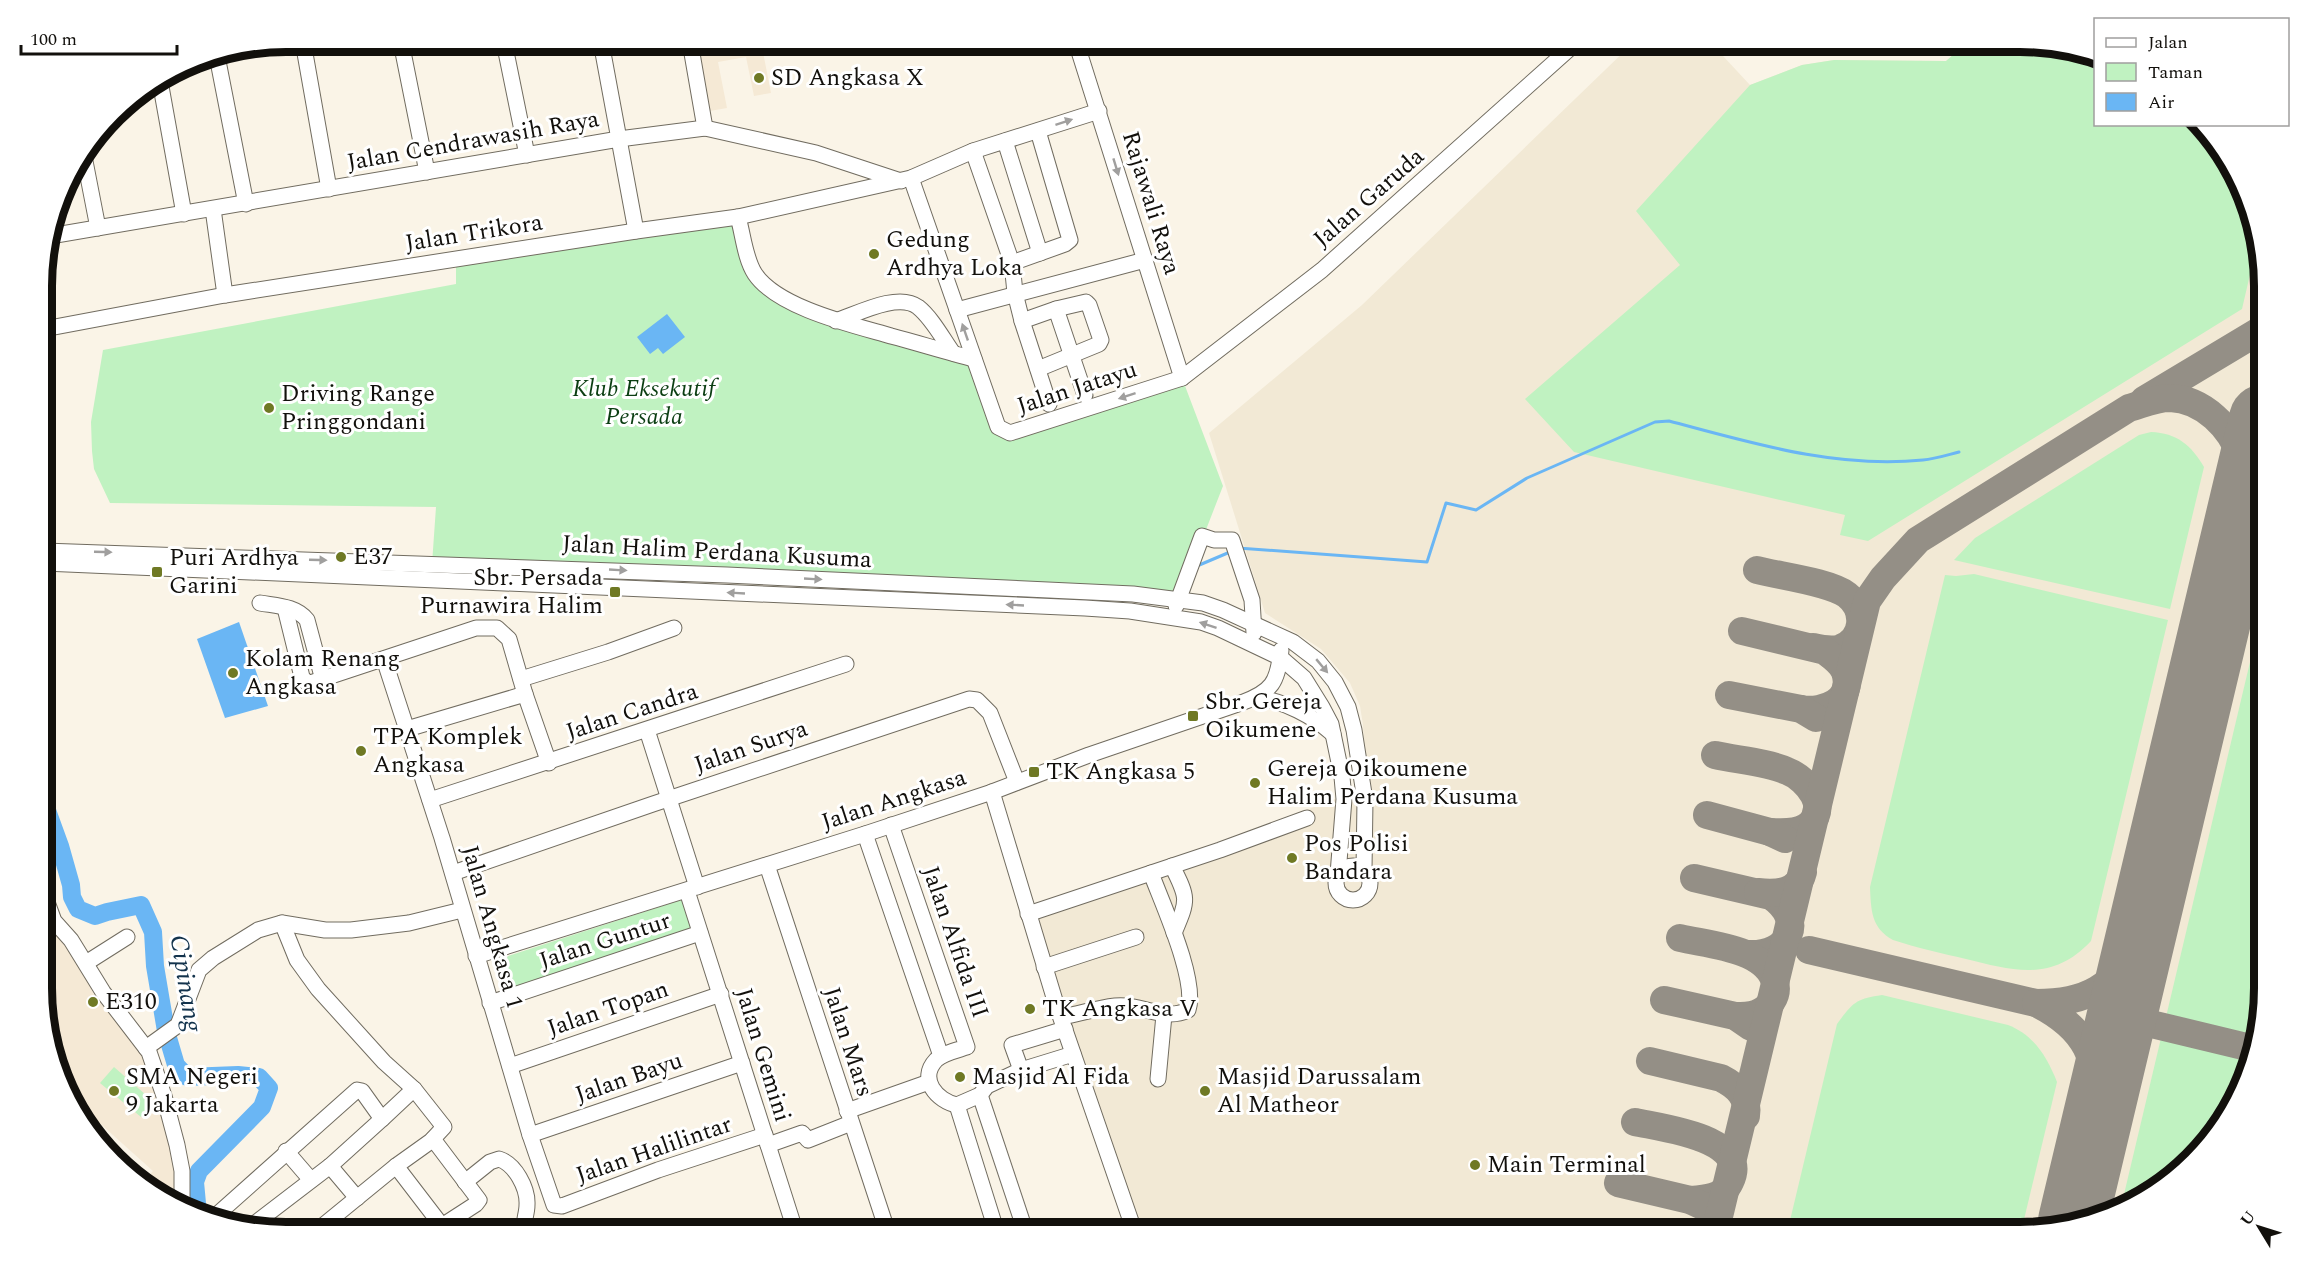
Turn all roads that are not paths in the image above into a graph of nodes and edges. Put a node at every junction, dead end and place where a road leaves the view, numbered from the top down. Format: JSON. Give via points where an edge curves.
{"nodes":[{"id":1,"x":305,"y":52,"type":"edge"},
{"id":2,"x":403,"y":52,"type":"edge"},
{"id":3,"x":506,"y":52,"type":"edge"},
{"id":4,"x":603,"y":52,"type":"edge"},
{"id":5,"x":692,"y":52,"type":"edge"},
{"id":6,"x":1079,"y":52,"type":"edge"},
{"id":7,"x":1566,"y":52,"type":"edge"},
{"id":8,"x":218,"y":63,"type":"edge"},
{"id":9,"x":161,"y":89,"type":"edge"},
{"id":10,"x":1099,"y":111,"type":"junction"},
{"id":11,"x":705,"y":128,"type":"junction"},
{"id":12,"x":1038,"y":131,"type":"junction"},
{"id":13,"x":618,"y":139,"type":"junction"},
{"id":14,"x":1005,"y":141,"type":"junction"},
{"id":15,"x":973,"y":151,"type":"junction"},
{"id":16,"x":527,"y":155,"type":"junction"},
{"id":17,"x":86,"y":166,"type":"edge"},
{"id":18,"x":427,"y":172,"type":"junction"},
{"id":19,"x":906,"y":179,"type":"junction"},
{"id":20,"x":329,"y":189,"type":"junction"},
{"id":21,"x":246,"y":204,"type":"junction"},
{"id":22,"x":213,"y":209,"type":"junction"},
{"id":23,"x":184,"y":214,"type":"junction"},
{"id":24,"x":738,"y":217,"type":"junction"},
{"id":25,"x":98,"y":228,"type":"junction"},
{"id":26,"x":636,"y":231,"type":"junction"},
{"id":27,"x":58,"y":235,"type":"edge"},
{"id":28,"x":1040,"y":253,"type":"junction"},
{"id":29,"x":1145,"y":260,"type":"junction"},
{"id":30,"x":1012,"y":263,"type":"junction"},
{"id":31,"x":1016,"y":293,"type":"junction"},
{"id":32,"x":225,"y":295,"type":"junction"},
{"id":33,"x":957,"y":309,"type":"junction"},
{"id":34,"x":1056,"y":309,"type":"junction"},
{"id":35,"x":836,"y":321,"type":"junction"},
{"id":36,"x":1022,"y":321,"type":"junction"},
{"id":37,"x":52,"y":327,"type":"edge"},
{"id":38,"x":953,"y":354,"type":"junction"},
{"id":39,"x":1071,"y":356,"type":"junction"},
{"id":40,"x":974,"y":359,"type":"junction"},
{"id":41,"x":1038,"y":369,"type":"junction"},
{"id":42,"x":1182,"y":378,"type":"junction"},
{"id":43,"x":1085,"y":395,"type":"dead end"},
{"id":44,"x":1049,"y":404,"type":"dead end"},
{"id":45,"x":52,"y":550,"type":"edge"},
{"id":46,"x":52,"y":563,"type":"edge"},
{"id":47,"x":1249,"y":590,"type":"junction"},
{"id":48,"x":1179,"y":599,"type":"junction"},
{"id":49,"x":260,"y":603,"type":"dead end"},
{"id":50,"x":285,"y":608,"type":"junction"},
{"id":51,"x":1172,"y":617,"type":"junction"},
{"id":52,"x":1240,"y":618,"type":"junction"},
{"id":53,"x":1255,"y":625,"type":"junction"},
{"id":54,"x":674,"y":628,"type":"dead end"},
{"id":55,"x":1230,"y":634,"type":"junction"},
{"id":56,"x":1283,"y":638,"type":"junction"},
{"id":57,"x":1254,"y":645,"type":"junction"},
{"id":58,"x":314,"y":648,"type":"junction"},
{"id":59,"x":296,"y":652,"type":"junction"},
{"id":60,"x":1281,"y":658,"type":"junction"},
{"id":61,"x":384,"y":659,"type":"junction"},
{"id":62,"x":846,"y":664,"type":"dead end"},
{"id":63,"x":521,"y":679,"type":"junction"},
{"id":64,"x":323,"y":680,"type":"junction"},
{"id":65,"x":525,"y":694,"type":"junction"},
{"id":66,"x":1257,"y":697,"type":"junction"},
{"id":67,"x":407,"y":729,"type":"junction"},
{"id":68,"x":647,"y":730,"type":"junction"},
{"id":69,"x":1333,"y":734,"type":"junction"},
{"id":70,"x":549,"y":763,"type":"junction"},
{"id":71,"x":1017,"y":782,"type":"junction"},
{"id":72,"x":992,"y":792,"type":"junction"},
{"id":73,"x":668,"y":799,"type":"junction"},
{"id":74,"x":430,"y":800,"type":"junction"},
{"id":75,"x":1307,"y":818,"type":"dead end"},
{"id":76,"x":891,"y":825,"type":"junction"},
{"id":77,"x":865,"y":834,"type":"junction"},
{"id":78,"x":767,"y":865,"type":"junction"},
{"id":79,"x":1172,"y":866,"type":"junction"},
{"id":80,"x":1364,"y":870,"type":"junction"},
{"id":81,"x":453,"y":873,"type":"junction"},
{"id":82,"x":1151,"y":873,"type":"junction"},
{"id":83,"x":1338,"y":874,"type":"junction"},
{"id":84,"x":692,"y":889,"type":"junction"},
{"id":85,"x":462,"y":910,"type":"junction"},
{"id":86,"x":1028,"y":914,"type":"junction"},
{"id":87,"x":52,"y":916,"type":"edge"},
{"id":88,"x":282,"y":923,"type":"junction"},
{"id":89,"x":700,"y":933,"type":"junction"},
{"id":90,"x":1174,"y":933,"type":"junction"},
{"id":91,"x":127,"y":937,"type":"dead end"},
{"id":92,"x":1136,"y":937,"type":"dead end"},
{"id":93,"x":476,"y":956,"type":"junction"},
{"id":94,"x":86,"y":963,"type":"junction"},
{"id":95,"x":1044,"y":967,"type":"junction"},
{"id":96,"x":721,"y":994,"type":"junction"},
{"id":97,"x":490,"y":1003,"type":"junction"},
{"id":98,"x":1164,"y":1015,"type":"junction"},
{"id":99,"x":1063,"y":1023,"type":"junction"},
{"id":100,"x":149,"y":1046,"type":"junction"},
{"id":101,"x":1073,"y":1054,"type":"junction"},
{"id":102,"x":941,"y":1056,"type":"junction"},
{"id":103,"x":742,"y":1063,"type":"junction"},
{"id":104,"x":510,"y":1066,"type":"junction"},
{"id":105,"x":1021,"y":1070,"type":"junction"},
{"id":106,"x":1158,"y":1079,"type":"dead end"},
{"id":107,"x":929,"y":1082,"type":"junction"},
{"id":108,"x":414,"y":1089,"type":"junction"},
{"id":109,"x":980,"y":1095,"type":"junction"},
{"id":110,"x":957,"y":1105,"type":"junction"},
{"id":111,"x":849,"y":1117,"type":"junction"},
{"id":112,"x":382,"y":1119,"type":"junction"},
{"id":113,"x":530,"y":1135,"type":"junction"},
{"id":114,"x":433,"y":1139,"type":"junction"},
{"id":115,"x":766,"y":1140,"type":"junction"},
{"id":116,"x":286,"y":1151,"type":"junction"},
{"id":117,"x":330,"y":1166,"type":"junction"},
{"id":118,"x":396,"y":1166,"type":"junction"},
{"id":119,"x":311,"y":1180,"type":"junction"},
{"id":120,"x":465,"y":1182,"type":"junction"},
{"id":121,"x":182,"y":1198,"type":"edge"},
{"id":122,"x":357,"y":1198,"type":"junction"},
{"id":123,"x":557,"y":1206,"type":"joint"},
{"id":124,"x":219,"y":1213,"type":"edge"},
{"id":125,"x":259,"y":1220,"type":"edge"},
{"id":126,"x":328,"y":1222,"type":"edge"},
{"id":127,"x":432,"y":1222,"type":"edge"},
{"id":128,"x":448,"y":1222,"type":"edge"},
{"id":129,"x":524,"y":1222,"type":"edge"},
{"id":130,"x":792,"y":1222,"type":"edge"},
{"id":131,"x":884,"y":1222,"type":"edge"},
{"id":132,"x":994,"y":1222,"type":"edge"},
{"id":133,"x":1022,"y":1222,"type":"edge"},
{"id":134,"x":1132,"y":1222,"type":"edge"}],
"edges":[{"from":1,"to":20,"type":"street"},
{"from":2,"to":18,"type":"street"},
{"from":3,"to":16,"type":"street"},
{"from":4,"to":13,"type":"street"},
{"from":5,"to":11,"type":"street"},
{"from":6,"to":10,"type":"street","name":"Rajawali Raya"},
{"from":7,"to":42,"type":"street","name":"Jalan Garuda","via":[[1322,270]]},
{"from":8,"to":21,"type":"street"},
{"from":9,"to":23,"type":"street"},
{"from":12,"to":10,"type":"street","name":"Jalan Trikora","one_way":true},
{"from":10,"to":29,"type":"street","name":"Rajawali Raya","one_way":true},
{"from":11,"to":13,"type":"street","name":"Jalan Cendrawasih Raya"},
{"from":11,"to":19,"type":"street","name":"Jalan Cendrawasih Raya","via":[[816,153]]},
{"from":12,"to":14,"type":"street","name":"Jalan Trikora"},
{"from":12,"to":28,"type":"street","via":[[1070,238],[1067,243]]},
{"from":13,"to":16,"type":"street","name":"Jalan Cendrawasih Raya"},
{"from":13,"to":26,"type":"street"},
{"from":14,"to":15,"type":"street","name":"Jalan Trikora"},
{"from":14,"to":28,"type":"street"},
{"from":15,"to":19,"type":"street","name":"Jalan Trikora"},
{"from":15,"to":30,"type":"street"},
{"from":16,"to":18,"type":"street","name":"Jalan Cendrawasih Raya"},
{"from":17,"to":25,"type":"street"},
{"from":18,"to":20,"type":"street","name":"Jalan Cendrawasih Raya"},
{"from":19,"to":24,"type":"street","name":"Jalan Trikora"},
{"from":19,"to":33,"type":"street","name":"Jalan Jatayu"},
{"from":20,"to":21,"type":"street","name":"Jalan Cendrawasih Raya"},
{"from":21,"to":22,"type":"street","name":"Jalan Cendrawasih Raya"},
{"from":22,"to":23,"type":"street","name":"Jalan Cendrawasih Raya"},
{"from":22,"to":32,"type":"street"},
{"from":23,"to":25,"type":"street","name":"Jalan Cendrawasih Raya"},
{"from":24,"to":26,"type":"street","name":"Jalan Trikora"},
{"from":24,"to":35,"type":"street","via":[[752,267],[764,283]]},
{"from":25,"to":27,"type":"street","name":"Jalan Cendrawasih Raya"},
{"from":26,"to":32,"type":"street","name":"Jalan Trikora"},
{"from":28,"to":30,"type":"street"},
{"from":29,"to":31,"type":"street"},
{"from":29,"to":42,"type":"street","name":"Rajawali Raya"},
{"from":30,"to":31,"type":"street"},
{"from":31,"to":33,"type":"street"},
{"from":31,"to":36,"type":"street"},
{"from":32,"to":37,"type":"street","name":"Jalan Trikora"},
{"from":40,"to":33,"type":"street","name":"Jalan Jatayu","one_way":true},
{"from":34,"to":36,"type":"street"},
{"from":34,"to":39,"type":"street"},
{"from":34,"to":39,"type":"street","via":[[1088,303],[1101,340],[1100,344]]},
{"from":35,"to":38,"type":"street"},
{"from":35,"to":38,"type":"street","via":[[882,305],[910,303],[925,315]]},
{"from":36,"to":41,"type":"street"},
{"from":38,"to":40,"type":"street"},
{"from":39,"to":41,"type":"street"},
{"from":39,"to":43,"type":"street"},
{"from":42,"to":40,"type":"street","name":"Jalan Jatayu","one_way":true,"via":[[1010,433],[998,427]]},
{"from":41,"to":44,"type":"street"},
{"from":45,"to":48,"type":"street","name":"Jalan Halim Perdana Kusuma","one_way":true,"via":[[566,567]]},
{"from":51,"to":46,"type":"street","name":"Jalan Halim Perdana Kusuma","one_way":true,"via":[[1085,608]]},
{"from":47,"to":48,"type":"street","via":[[1234,546],[1202,536]]},
{"from":47,"to":52,"type":"street"},
{"from":47,"to":53,"type":"street"},
{"from":48,"to":51,"type":"street"},
{"from":48,"to":52,"type":"street","name":"Jalan Halim Perdana Kusuma","via":[[1203,603]]},
{"from":49,"to":50,"type":"street"},
{"from":50,"to":58,"type":"street","via":[[300,612],[307,620]]},
{"from":50,"to":59,"type":"street"},
{"from":55,"to":51,"type":"street","name":"Jalan Halim Perdana Kusuma","one_way":true,"via":[[1201,622]]},
{"from":52,"to":53,"type":"street","name":"Jalan Halim Perdana Kusuma"},
{"from":52,"to":55,"type":"street"},
{"from":53,"to":56,"type":"street","name":"Jalan Halim Perdana Kusuma"},
{"from":53,"to":57,"type":"street"},
{"from":54,"to":63,"type":"street"},
{"from":55,"to":57,"type":"street","name":"Jalan Halim Perdana Kusuma"},
{"from":56,"to":60,"type":"street","name":"Jalan Angkasa"},
{"from":56,"to":80,"type":"street","name":"Jalan Halim Perdana Kusuma","one_way":true,"via":[[1318,661],[1348,707],[1365,800]]},
{"from":57,"to":60,"type":"street","name":"Jalan Halim Perdana Kusuma"},
{"from":58,"to":59,"type":"street"},
{"from":58,"to":64,"type":"street"},
{"from":59,"to":64,"type":"street","via":[[304,680],[310,684]]},
{"from":60,"to":66,"type":"street","name":"Jalan Angkasa","via":[[1277,677]]},
{"from":60,"to":69,"type":"street","name":"Jalan Halim Perdana Kusuma","via":[[1311,687]]},
{"from":61,"to":63,"type":"street","via":[[476,628],[497,628],[509,639]]},
{"from":61,"to":64,"type":"street"},
{"from":61,"to":67,"type":"street","name":"Jalan Angkasa 1"},
{"from":62,"to":68,"type":"street","name":"Jalan Candra"},
{"from":63,"to":65,"type":"street"},
{"from":65,"to":67,"type":"street"},
{"from":65,"to":70,"type":"street"},
{"from":66,"to":69,"type":"street","via":[[1283,702]]},
{"from":66,"to":71,"type":"street","name":"Jalan Angkasa"},
{"from":67,"to":74,"type":"street","name":"Jalan Angkasa 1"},
{"from":68,"to":70,"type":"street","name":"Jalan Candra"},
{"from":68,"to":73,"type":"street","name":"Jalan Gemini"},
{"from":69,"to":83,"type":"street","name":"Jalan Halim Perdana Kusuma","via":[[1344,799]]},
{"from":70,"to":74,"type":"street","name":"Jalan Candra"},
{"from":71,"to":72,"type":"street","name":"Jalan Angkasa"},
{"from":71,"to":73,"type":"street","name":"Jalan Surya","via":[[990,713],[977,700],[969,699]]},
{"from":72,"to":76,"type":"street","name":"Jalan Angkasa"},
{"from":72,"to":86,"type":"street"},
{"from":73,"to":81,"type":"street","name":"Jalan Surya"},
{"from":73,"to":84,"type":"street","name":"Jalan Gemini"},
{"from":74,"to":81,"type":"street","name":"Jalan Angkasa 1"},
{"from":75,"to":79,"type":"street"},
{"from":76,"to":77,"type":"street","name":"Jalan Angkasa"},
{"from":76,"to":102,"type":"street","name":"Jalan Alfida III","via":[[967,1047]]},
{"from":77,"to":78,"type":"street","name":"Jalan Angkasa"},
{"from":77,"to":102,"type":"street"},
{"from":78,"to":84,"type":"street","name":"Jalan Angkasa"},
{"from":78,"to":111,"type":"street","name":"Jalan Mars"},
{"from":79,"to":82,"type":"street"},
{"from":79,"to":90,"type":"street","via":[[1186,900]]},
{"from":80,"to":83,"type":"street","via":[[1350,866]]},
{"from":80,"to":83,"type":"street","via":[[1369,888],[1355,900],[1339,893]]},
{"from":81,"to":85,"type":"street","name":"Jalan Angkasa 1"},
{"from":82,"to":86,"type":"street"},
{"from":82,"to":90,"type":"street"},
{"from":84,"to":89,"type":"street","name":"Jalan Gemini"},
{"from":84,"to":93,"type":"street","name":"Jalan Angkasa"},
{"from":85,"to":88,"type":"street","via":[[409,923],[351,930]]},
{"from":85,"to":93,"type":"street","name":"Jalan Angkasa 1"},
{"from":86,"to":95,"type":"street"},
{"from":87,"to":94,"type":"street"},
{"from":88,"to":100,"type":"street","via":[[258,930],[199,970],[183,1018]]},
{"from":88,"to":108,"type":"street","via":[[297,960],[318,989]]},
{"from":89,"to":96,"type":"street","name":"Jalan Gemini"},
{"from":89,"to":97,"type":"street","name":"Jalan Guntur"},
{"from":90,"to":98,"type":"street","via":[[1186,968],[1190,1004],[1180,1014]]},
{"from":91,"to":94,"type":"street"},
{"from":92,"to":95,"type":"street"},
{"from":93,"to":97,"type":"street","name":"Jalan Angkasa 1"},
{"from":94,"to":100,"type":"street","via":[[103,992]]},
{"from":95,"to":99,"type":"street"},
{"from":96,"to":103,"type":"street","name":"Jalan Gemini"},
{"from":96,"to":104,"type":"street","name":"Jalan Topan"},
{"from":97,"to":104,"type":"street","name":"Jalan Angkasa 1"},
{"from":98,"to":99,"type":"street","via":[[1116,1006]]},
{"from":98,"to":106,"type":"street"},
{"from":99,"to":101,"type":"street"},
{"from":99,"to":105,"type":"street","via":[[1012,1045]]},
{"from":100,"to":121,"type":"street","via":[[177,1145]]},
{"from":101,"to":105,"type":"street"},
{"from":101,"to":134,"type":"street"},
{"from":102,"to":107,"type":"street","via":[[931,1069]]},
{"from":103,"to":113,"type":"street","name":"Jalan Bayu"},
{"from":103,"to":115,"type":"street","name":"Jalan Gemini"},
{"from":104,"to":113,"type":"street","name":"Jalan Angkasa 1"},
{"from":105,"to":109,"type":"street","via":[[987,1086]]},
{"from":107,"to":110,"type":"street","via":[[938,1097]]},
{"from":107,"to":111,"type":"street"},
{"from":108,"to":112,"type":"street"},
{"from":108,"to":114,"type":"street","via":[[444,1127]]},
{"from":109,"to":110,"type":"street"},
{"from":109,"to":133,"type":"street"},
{"from":110,"to":132,"type":"street"},
{"from":111,"to":115,"type":"street","name":"Jalan Halilintar","via":[[808,1140],[802,1133]]},
{"from":111,"to":131,"type":"street","name":"Jalan Mars"},
{"from":112,"to":116,"type":"street","via":[[362,1091],[357,1090]]},
{"from":112,"to":117,"type":"street"},
{"from":113,"to":123,"type":"street","name":"Jalan Angkasa 1"},
{"from":114,"to":118,"type":"street"},
{"from":114,"to":120,"type":"street"},
{"from":115,"to":123,"type":"street","name":"Jalan Halilintar"},
{"from":115,"to":130,"type":"street","name":"Jalan Gemini"},
{"from":116,"to":119,"type":"street"},
{"from":116,"to":124,"type":"street"},
{"from":117,"to":119,"type":"street"},
{"from":117,"to":122,"type":"street"},
{"from":118,"to":122,"type":"street"},
{"from":118,"to":127,"type":"street"},
{"from":119,"to":125,"type":"street"},
{"from":120,"to":128,"type":"street","via":[[478,1201]]},
{"from":120,"to":129,"type":"street","via":[[490,1162],[505,1161],[524,1186]]},
{"from":122,"to":126,"type":"street"}]}
